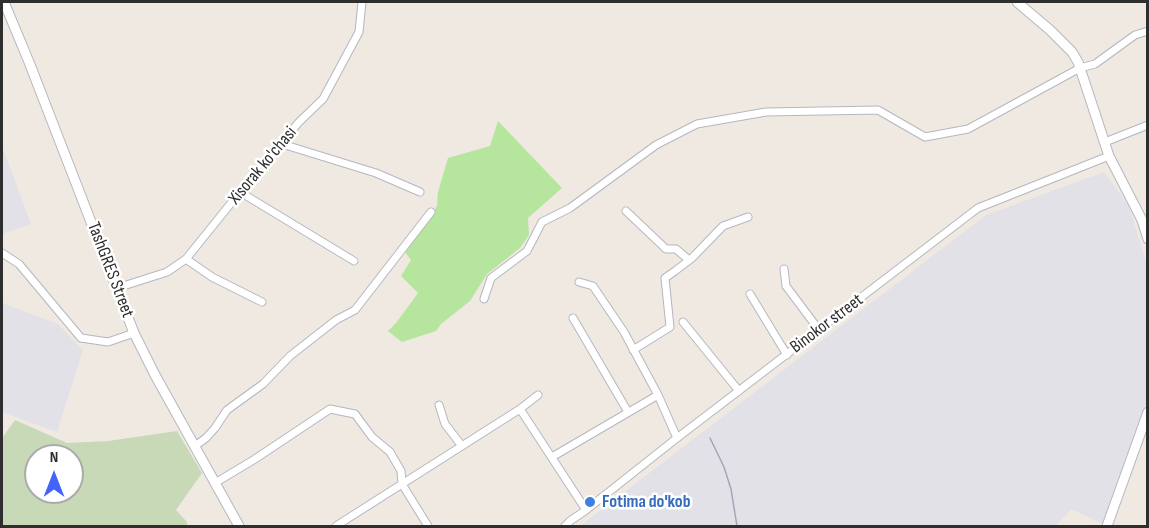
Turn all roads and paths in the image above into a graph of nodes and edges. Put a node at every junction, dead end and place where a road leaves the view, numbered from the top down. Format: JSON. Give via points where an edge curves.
{"nodes":[{"id":1,"x":4,"y":2,"type":"edge"},
{"id":2,"x":362,"y":2,"type":"edge"},
{"id":3,"x":1017,"y":2,"type":"edge"},
{"id":4,"x":1148,"y":31,"type":"edge"},
{"id":5,"x":1080,"y":68,"type":"junction"},
{"id":6,"x":1148,"y":125,"type":"edge"},
{"id":7,"x":1105,"y":142,"type":"junction"},
{"id":8,"x":282,"y":144,"type":"junction"},
{"id":9,"x":1109,"y":156,"type":"junction"},
{"id":10,"x":240,"y":192,"type":"junction"},
{"id":11,"x":420,"y":192,"type":"dead end"},
{"id":12,"x":626,"y":211,"type":"dead end"},
{"id":13,"x":431,"y":212,"type":"dead end"},
{"id":14,"x":748,"y":217,"type":"dead end"},
{"id":15,"x":1145,"y":218,"type":"edge"},
{"id":16,"x":1148,"y":239,"type":"edge"},
{"id":17,"x":2,"y":253,"type":"edge"},
{"id":18,"x":186,"y":259,"type":"junction"},
{"id":19,"x":689,"y":260,"type":"junction"},
{"id":20,"x":354,"y":261,"type":"dead end"},
{"id":21,"x":784,"y":269,"type":"dead end"},
{"id":22,"x":579,"y":282,"type":"dead end"},
{"id":23,"x":117,"y":288,"type":"junction"},
{"id":24,"x":750,"y":294,"type":"dead end"},
{"id":25,"x":484,"y":299,"type":"dead end"},
{"id":26,"x":262,"y":302,"type":"dead end"},
{"id":27,"x":573,"y":318,"type":"dead end"},
{"id":28,"x":683,"y":322,"type":"dead end"},
{"id":29,"x":819,"y":330,"type":"junction"},
{"id":30,"x":134,"y":333,"type":"junction"},
{"id":31,"x":633,"y":350,"type":"junction"},
{"id":32,"x":787,"y":355,"type":"junction"},
{"id":33,"x":739,"y":392,"type":"junction"},
{"id":34,"x":538,"y":394,"type":"dead end"},
{"id":35,"x":657,"y":395,"type":"junction"},
{"id":36,"x":439,"y":405,"type":"dead end"},
{"id":37,"x":520,"y":409,"type":"junction"},
{"id":38,"x":628,"y":412,"type":"junction"},
{"id":39,"x":1148,"y":412,"type":"edge"},
{"id":40,"x":1148,"y":426,"type":"edge"},
{"id":41,"x":677,"y":438,"type":"junction"},
{"id":42,"x":1145,"y":438,"type":"edge"},
{"id":43,"x":195,"y":446,"type":"junction"},
{"id":44,"x":462,"y":446,"type":"junction"},
{"id":45,"x":552,"y":457,"type":"junction"},
{"id":46,"x":215,"y":483,"type":"junction"},
{"id":47,"x":402,"y":484,"type":"junction"},
{"id":48,"x":586,"y":510,"type":"junction"},
{"id":49,"x":239,"y":526,"type":"edge"},
{"id":50,"x":336,"y":526,"type":"edge"},
{"id":51,"x":428,"y":526,"type":"edge"},
{"id":52,"x":566,"y":526,"type":"edge"},
{"id":53,"x":1109,"y":526,"type":"edge"}],
"edges":[{"from":1,"to":23,"type":"main road","name":"TashGRES Street"},
{"from":2,"to":8,"type":"street","name":"Xisorak ko'chasi","via":[[359,32],[323,99]]},
{"from":3,"to":5,"type":"main road","via":[[1068,48]]},
{"from":4,"to":5,"type":"street","via":[[1095,64]]},
{"from":5,"to":7,"type":"main road"},
{"from":5,"to":25,"type":"street","via":[[968,129],[925,137],[878,110],[766,112],[697,124],[656,145],[570,208],[542,222],[526,251],[491,278]]},
{"from":6,"to":7,"type":"street"},
{"from":7,"to":9,"type":"main road"},
{"from":8,"to":10,"type":"street","name":"Xisorak ko'chasi"},
{"from":8,"to":11,"type":"street","via":[[376,173]]},
{"from":9,"to":15,"type":"main road"},
{"from":9,"to":29,"type":"street","name":"Binokor street","via":[[978,208]]},
{"from":10,"to":18,"type":"street","name":"Xisorak ko'chasi"},
{"from":10,"to":20,"type":"street"},
{"from":12,"to":19,"type":"street","via":[[666,249],[676,249]]},
{"from":13,"to":43,"type":"street","via":[[355,310],[290,356],[263,384],[227,410],[211,433]]},
{"from":14,"to":19,"type":"street","via":[[723,226]]},
{"from":15,"to":16,"type":"main road"},
{"from":17,"to":30,"type":"street","via":[[20,264],[81,338],[108,342]]},
{"from":18,"to":23,"type":"street","name":"Xisorak ko'chasi","via":[[167,272]]},
{"from":18,"to":26,"type":"street"},
{"from":19,"to":31,"type":"street","via":[[664,278],[670,327]]},
{"from":21,"to":29,"type":"street","via":[[786,286]]},
{"from":22,"to":31,"type":"street","via":[[593,286]]},
{"from":23,"to":30,"type":"main road","name":"TashGRES Street"},
{"from":24,"to":32,"type":"street"},
{"from":27,"to":38,"type":"street"},
{"from":28,"to":33,"type":"street"},
{"from":29,"to":32,"type":"street","name":"Binokor street"},
{"from":30,"to":43,"type":"main road","name":"TashGRES Street"},
{"from":31,"to":35,"type":"street"},
{"from":32,"to":33,"type":"street","name":"Binokor street"},
{"from":33,"to":41,"type":"street","name":"Binokor street"},
{"from":34,"to":37,"type":"street"},
{"from":35,"to":38,"type":"street"},
{"from":35,"to":41,"type":"street"},
{"from":36,"to":44,"type":"street","via":[[445,424]]},
{"from":37,"to":44,"type":"street"},
{"from":37,"to":45,"type":"street"},
{"from":38,"to":45,"type":"street"},
{"from":39,"to":53,"type":"main road"},
{"from":40,"to":42,"type":"main road"},
{"from":41,"to":48,"type":"street","name":"Binokor street"},
{"from":42,"to":53,"type":"main road"},
{"from":43,"to":46,"type":"main road","name":"TashGRES Street"},
{"from":44,"to":47,"type":"street"},
{"from":45,"to":48,"type":"street"},
{"from":46,"to":47,"type":"street","via":[[330,409],[355,414],[390,452],[401,471]]},
{"from":46,"to":49,"type":"main road","name":"TashGRES Street"},
{"from":47,"to":50,"type":"street"},
{"from":47,"to":51,"type":"street"},
{"from":48,"to":52,"type":"street","name":"Binokor street"}]}
